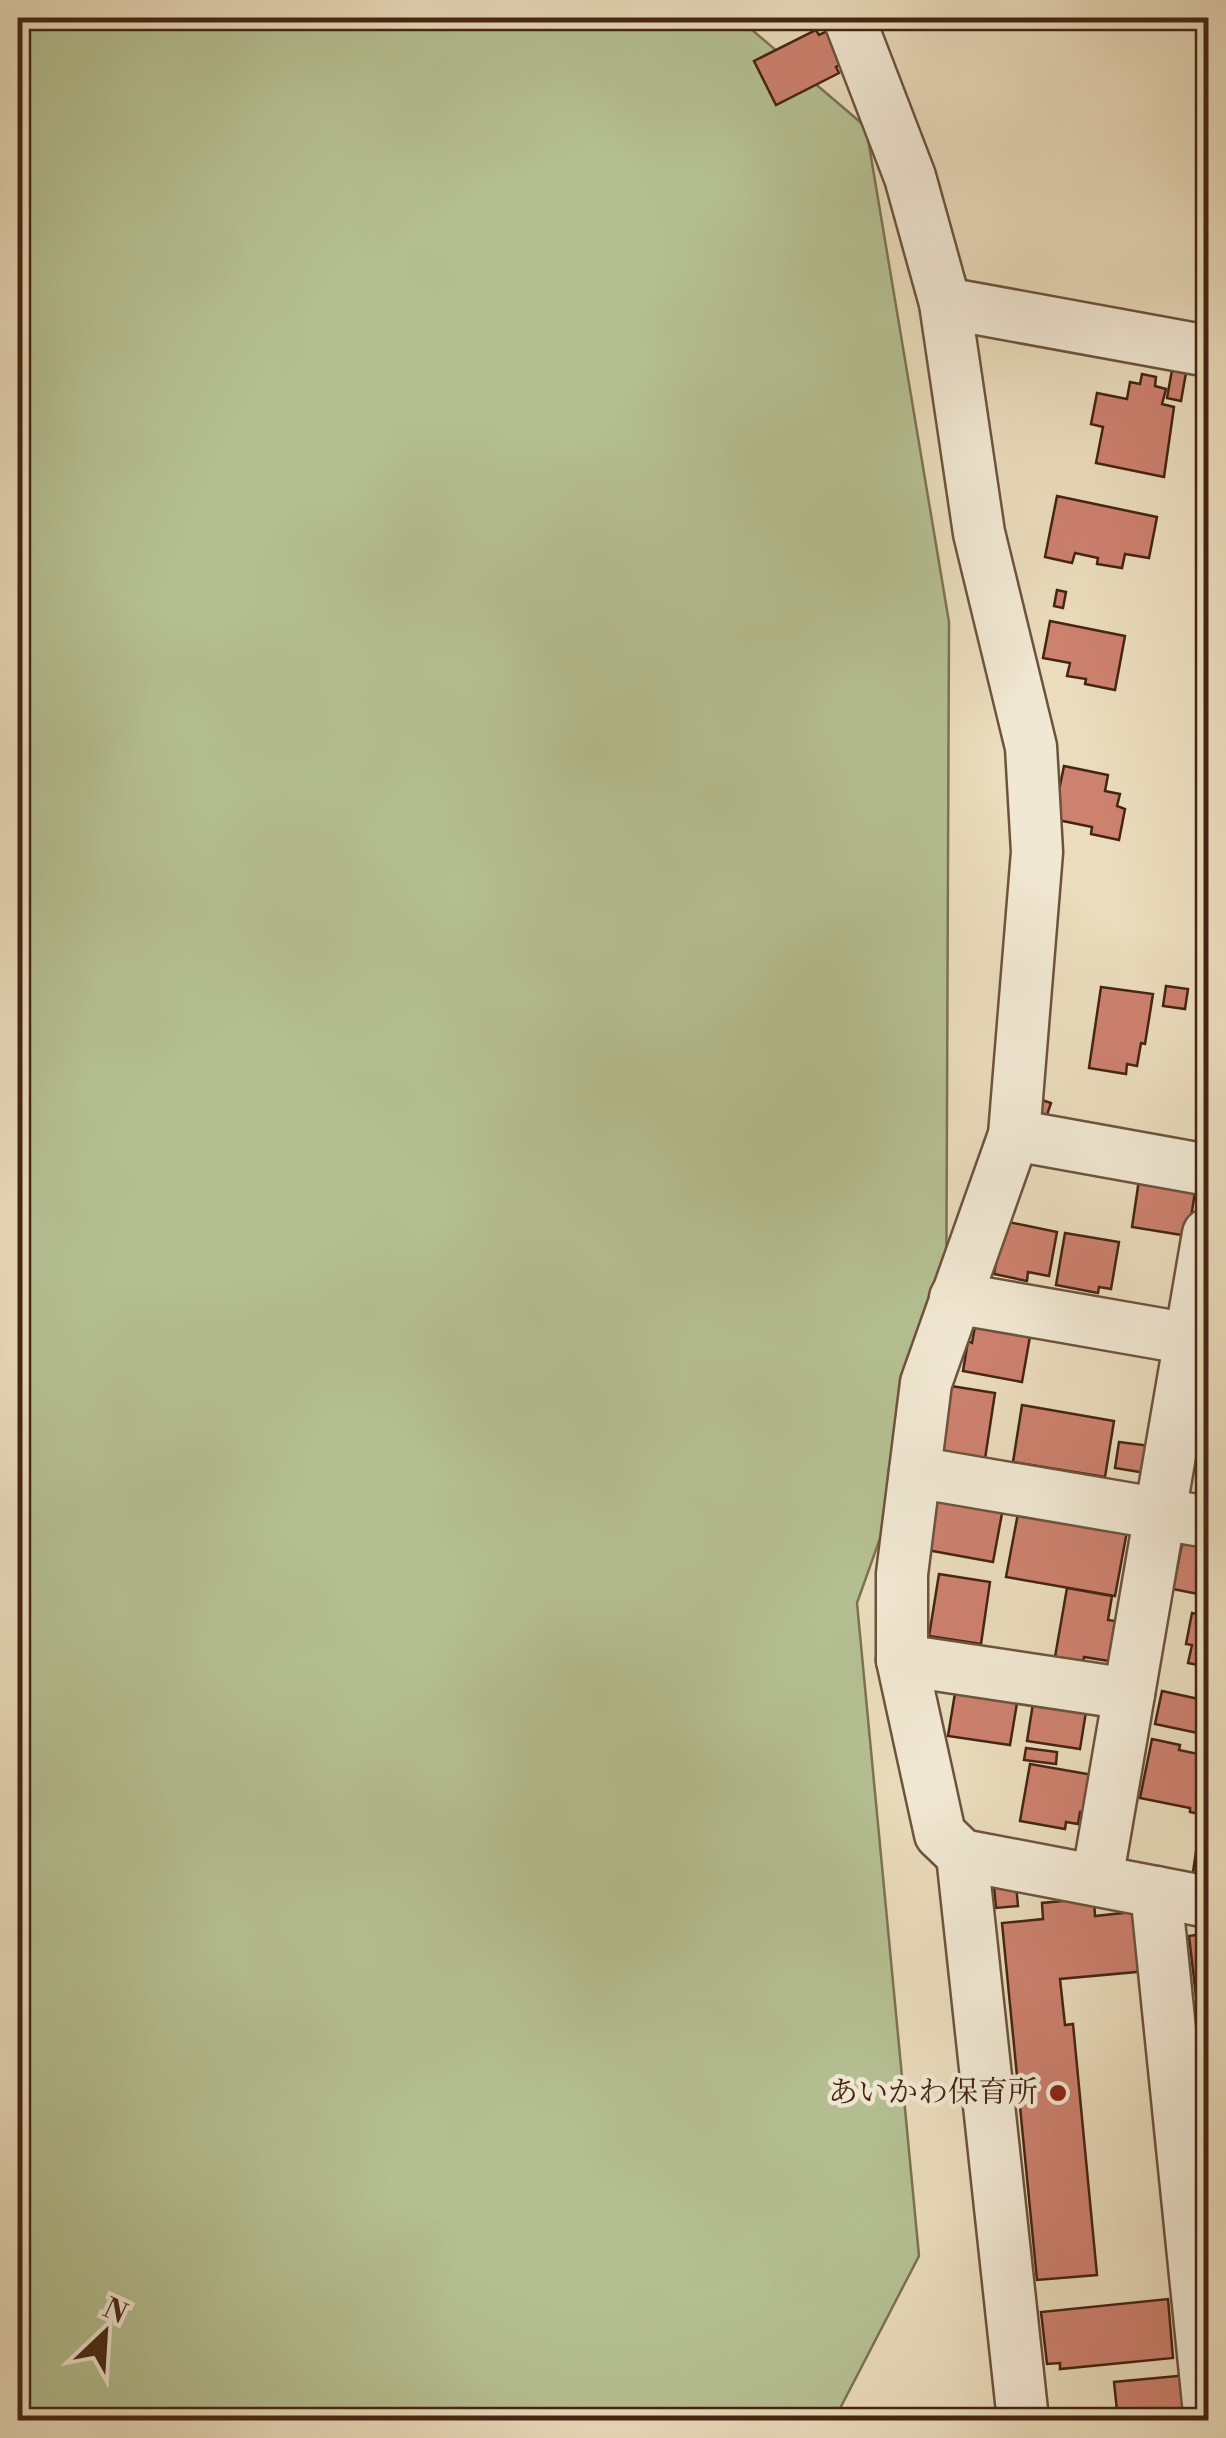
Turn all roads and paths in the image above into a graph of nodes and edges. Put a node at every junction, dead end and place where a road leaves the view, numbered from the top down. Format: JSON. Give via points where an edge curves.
{"nodes":[{"id":1,"x":849,"y":18,"type":"edge"},
{"id":2,"x":945,"y":303,"type":"junction"},
{"id":3,"x":1208,"y":351,"type":"edge"},
{"id":4,"x":1014,"y":1134,"type":"junction"},
{"id":5,"x":1208,"y":1170,"type":"edge"},
{"id":6,"x":1208,"y":1234,"type":"edge"},
{"id":7,"x":954,"y":1298,"type":"junction"},
{"id":8,"x":1190,"y":1340,"type":"junction"},
{"id":9,"x":915,"y":1472,"type":"junction"},
{"id":10,"x":1160,"y":1514,"type":"junction"},
{"id":11,"x":1208,"y":1522,"type":"edge"},
{"id":12,"x":902,"y":1660,"type":"junction"},
{"id":13,"x":1129,"y":1694,"type":"junction"},
{"id":14,"x":962,"y":1855,"type":"junction"},
{"id":15,"x":1097,"y":1880,"type":"junction"},
{"id":16,"x":1156,"y":1892,"type":"junction"},
{"id":17,"x":1208,"y":1902,"type":"edge"},
{"id":18,"x":1208,"y":2403,"type":"edge"},
{"id":19,"x":1022,"y":2420,"type":"edge"}],
"edges":[{"from":1,"to":2,"type":"street","via":[[910,177]]},
{"from":2,"to":3,"type":"street"},
{"from":2,"to":4,"type":"street","via":[[979,533],[1031,748],[1037,852]]},
{"from":4,"to":5,"type":"street"},
{"from":4,"to":7,"type":"street"},
{"from":6,"to":8,"type":"street"},
{"from":7,"to":8,"type":"street"},
{"from":7,"to":9,"type":"street","via":[[926,1383]]},
{"from":8,"to":10,"type":"street"},
{"from":9,"to":10,"type":"street"},
{"from":9,"to":12,"type":"street","via":[[902,1574]]},
{"from":10,"to":11,"type":"street"},
{"from":10,"to":13,"type":"street"},
{"from":12,"to":13,"type":"street"},
{"from":12,"to":14,"type":"street","via":[[940,1834]]},
{"from":13,"to":15,"type":"street"},
{"from":14,"to":15,"type":"street"},
{"from":14,"to":19,"type":"street"},
{"from":15,"to":16,"type":"street"},
{"from":16,"to":17,"type":"street"},
{"from":16,"to":18,"type":"street"}]}
